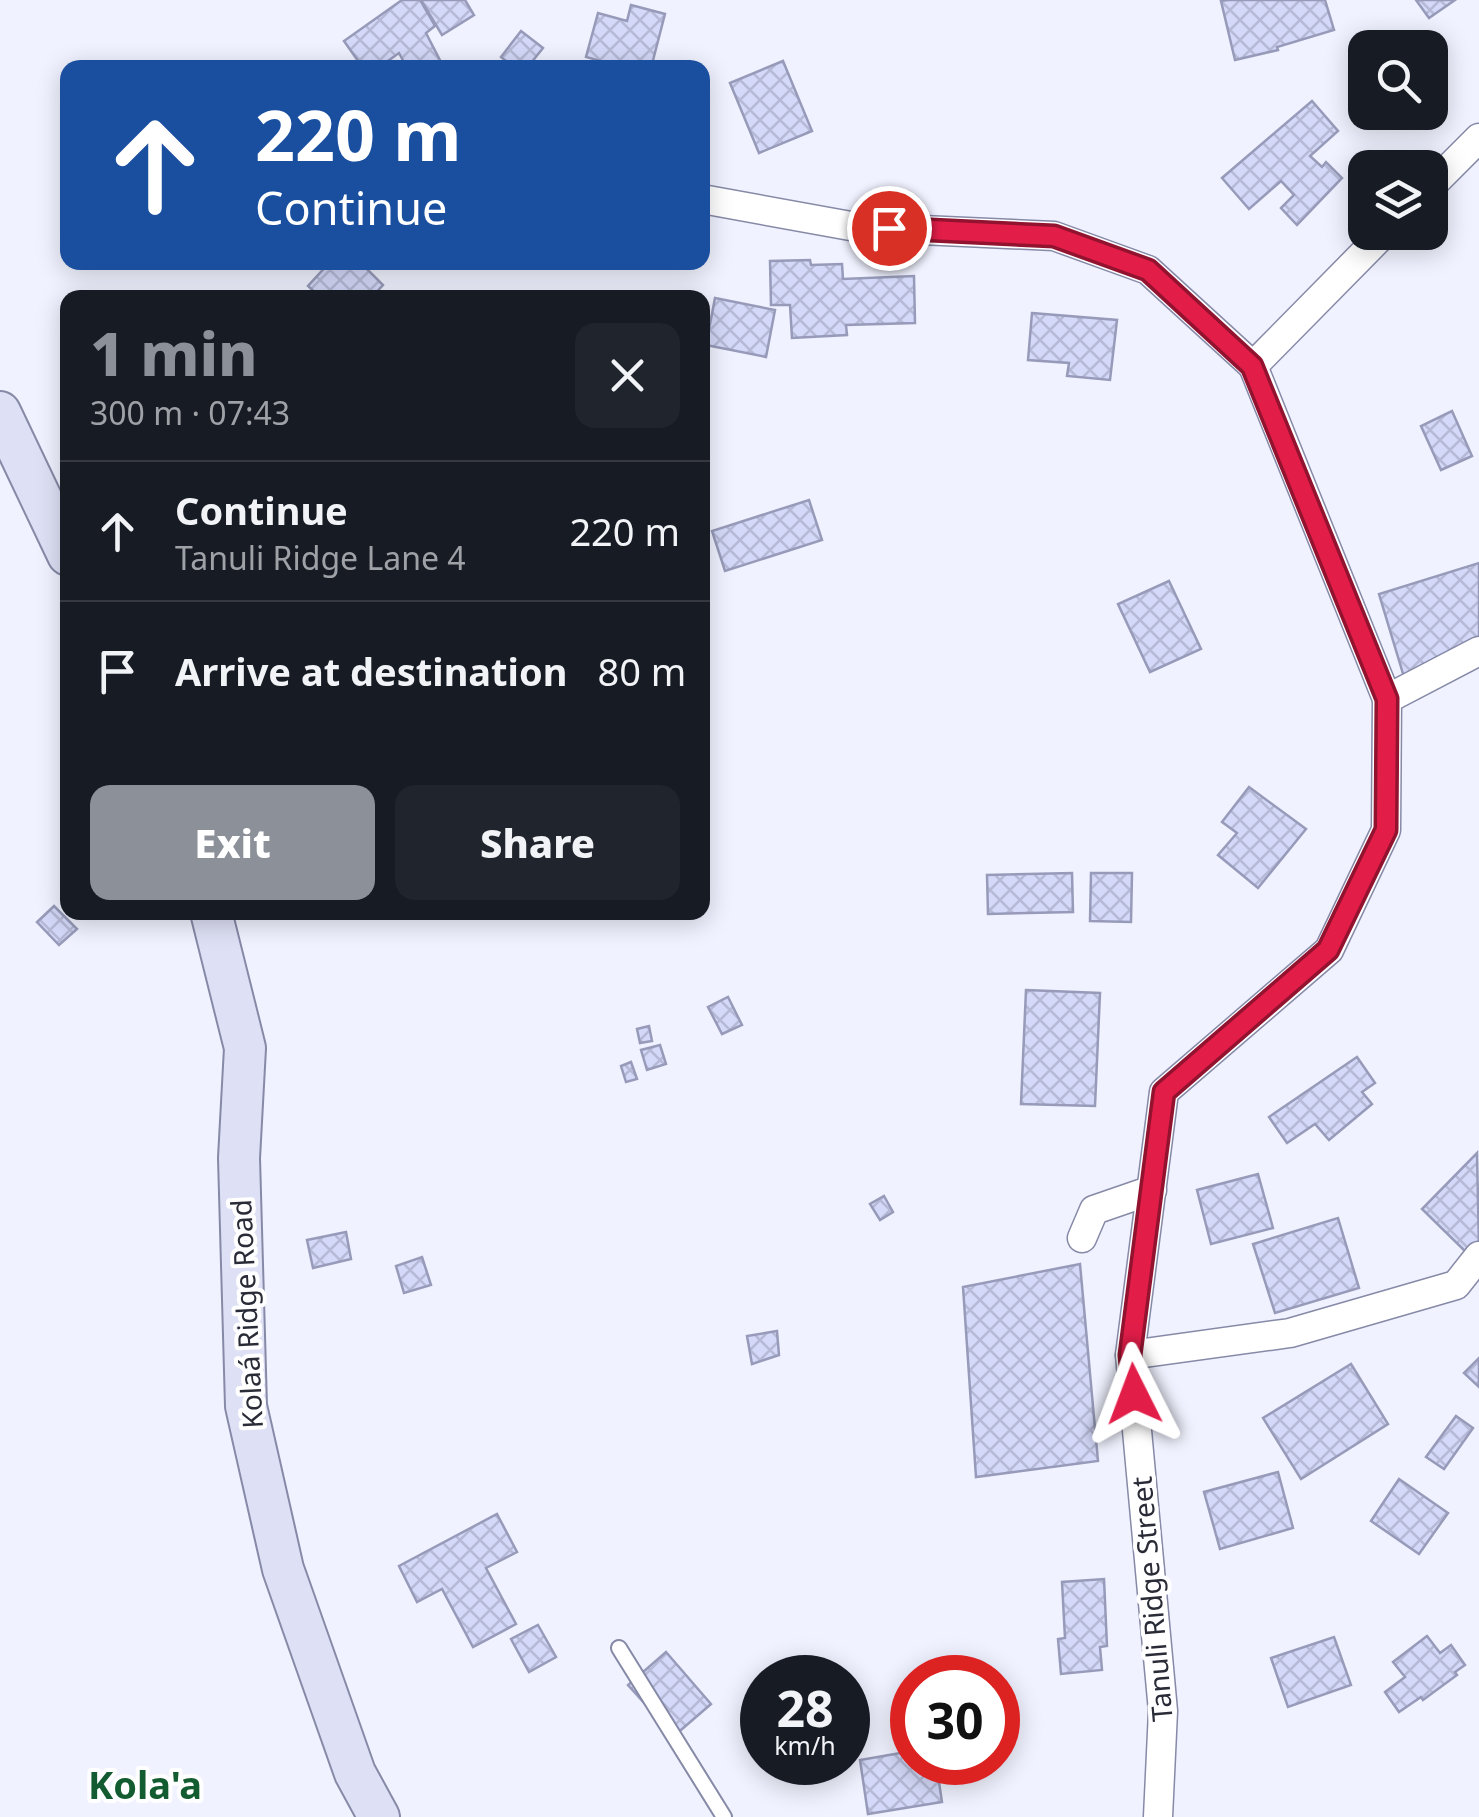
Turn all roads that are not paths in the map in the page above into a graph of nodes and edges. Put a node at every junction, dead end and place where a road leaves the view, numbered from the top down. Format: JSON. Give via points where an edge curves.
{"nodes":[{"id":1,"x":1479,"y":138,"type":"edge"},
{"id":2,"x":1448,"y":170,"type":"edge"},
{"id":3,"x":710,"y":200,"type":"edge"},
{"id":4,"x":1367,"y":250,"type":"edge"},
{"id":5,"x":1252,"y":366,"type":"junction"},
{"id":6,"x":0,"y":412,"type":"edge"},
{"id":7,"x":60,"y":538,"type":"edge"},
{"id":8,"x":1479,"y":651,"type":"edge"},
{"id":9,"x":1387,"y":699,"type":"junction"},
{"id":10,"x":213,"y":920,"type":"edge"},
{"id":11,"x":1152,"y":1190,"type":"junction"},
{"id":12,"x":1082,"y":1238,"type":"dead end"},
{"id":13,"x":1479,"y":1256,"type":"edge"},
{"id":14,"x":1130,"y":1355,"type":"junction"},
{"id":15,"x":620,"y":1648,"type":"dead end"},
{"id":16,"x":380,"y":1817,"type":"edge"},
{"id":17,"x":724,"y":1817,"type":"edge"},
{"id":18,"x":1158,"y":1817,"type":"edge"}],
"edges":[{"from":1,"to":2,"type":"street"},
{"from":3,"to":5,"type":"street","via":[[856,227],[1054,236],[1148,270]]},
{"from":4,"to":5,"type":"street"},
{"from":5,"to":9,"type":"street","name":"Tanuli Ridge Street"},
{"from":6,"to":7,"type":"street"},
{"from":8,"to":9,"type":"street"},
{"from":9,"to":11,"type":"street","name":"Tanuli Ridge Street","via":[[1386,830],[1370,864],[1328,950],[1164,1092]]},
{"from":10,"to":16,"type":"street","name":"Kolaá Ridge Road","via":[[244,1048],[238,1158],[246,1406],[282,1570],[355,1774]]},
{"from":11,"to":12,"type":"street","via":[[1094,1210]]},
{"from":11,"to":14,"type":"street","name":"Tanuli Ridge Street"},
{"from":13,"to":14,"type":"street","via":[[1456,1285],[1290,1333]]},
{"from":14,"to":18,"type":"street","name":"Tanuli Ridge Street","via":[[1164,1711]]},
{"from":15,"to":17,"type":"lane"}]}
